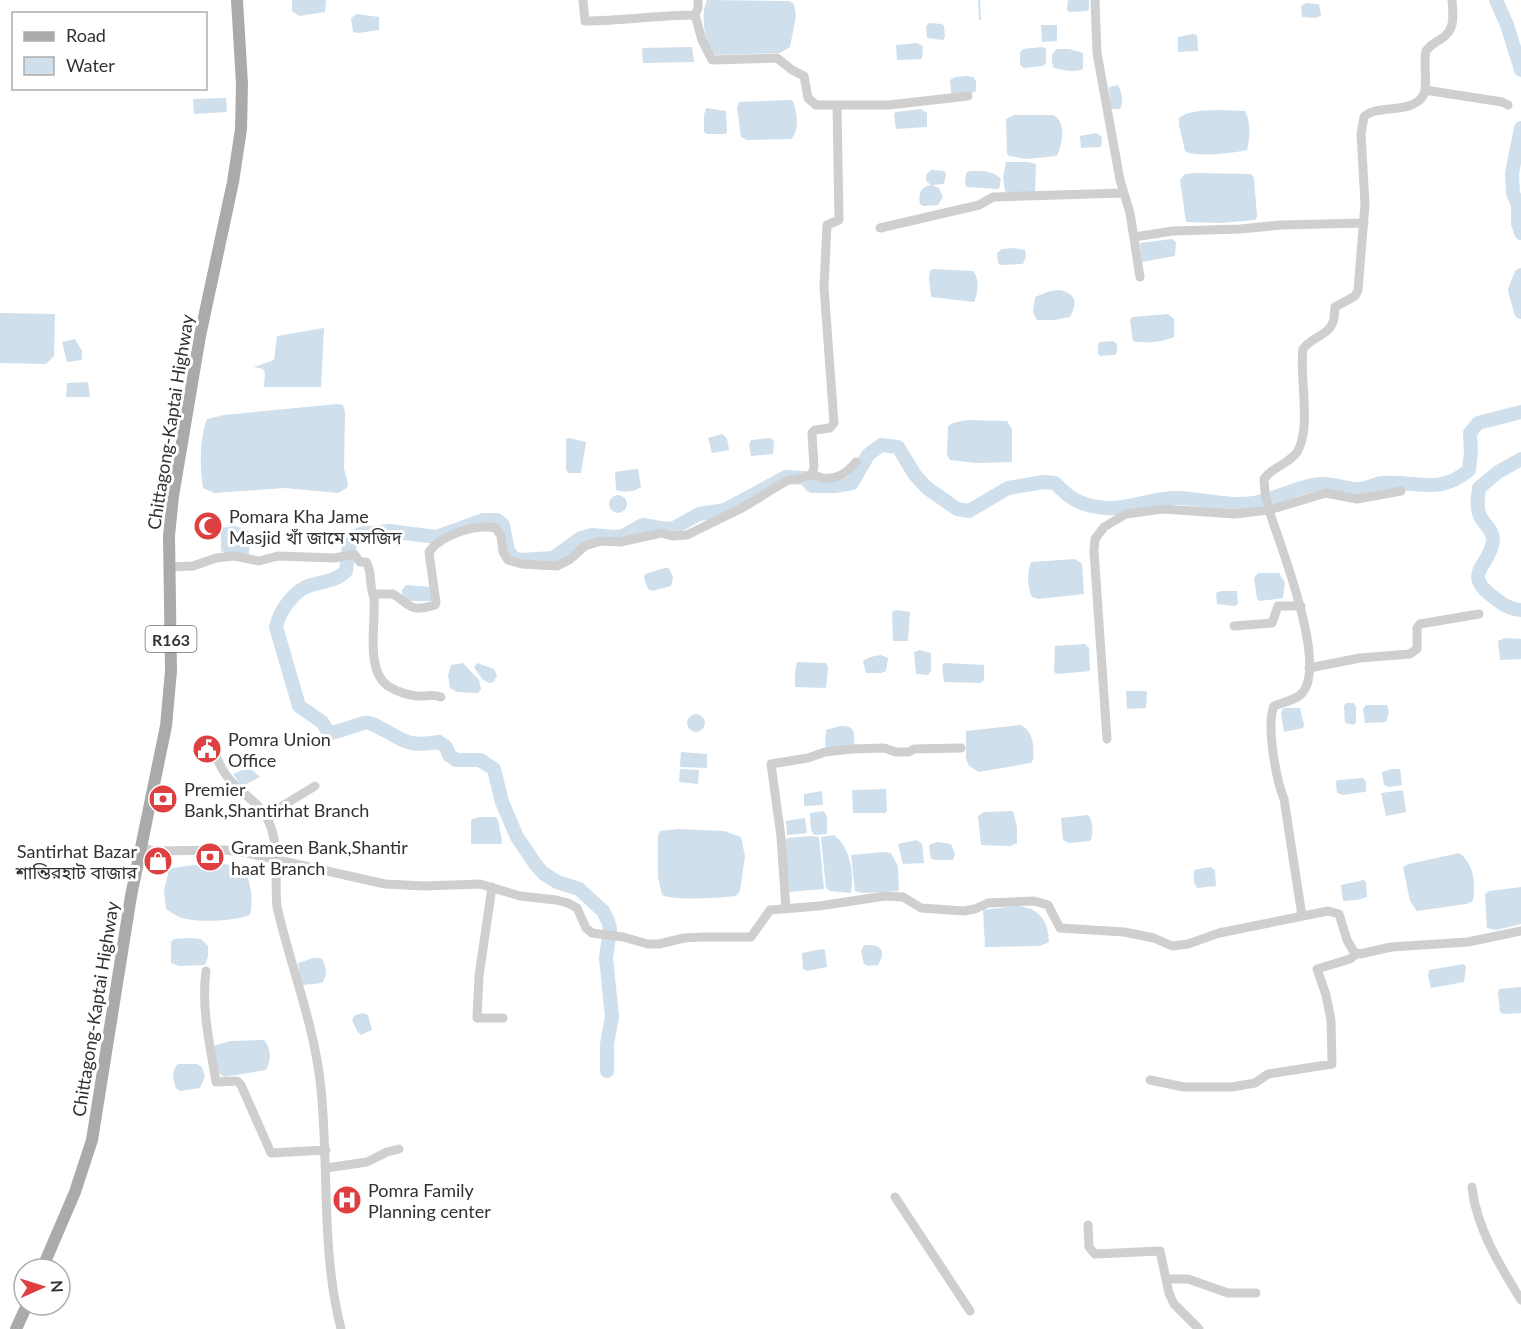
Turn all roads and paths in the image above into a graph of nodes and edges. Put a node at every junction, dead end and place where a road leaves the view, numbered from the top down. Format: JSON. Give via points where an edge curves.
{"nodes":[{"id":1,"x":237,"y":0,"type":"edge"},
{"id":2,"x":583,"y":0,"type":"edge"},
{"id":3,"x":698,"y":0,"type":"edge"},
{"id":4,"x":1095,"y":0,"type":"edge"},
{"id":5,"x":1452,"y":0,"type":"edge"},
{"id":6,"x":695,"y":15,"type":"junction"},
{"id":7,"x":1425,"y":90,"type":"junction"},
{"id":8,"x":968,"y":96,"type":"dead end"},
{"id":9,"x":1508,"y":105,"type":"dead end"},
{"id":10,"x":837,"y":106,"type":"junction"},
{"id":11,"x":1123,"y":193,"type":"junction"},
{"id":12,"x":1364,"y":223,"type":"junction"},
{"id":13,"x":880,"y":228,"type":"dead end"},
{"id":14,"x":1134,"y":237,"type":"junction"},
{"id":15,"x":1140,"y":277,"type":"dead end"},
{"id":16,"x":857,"y":466,"type":"dead end"},
{"id":17,"x":812,"y":474,"type":"junction"},
{"id":18,"x":1401,"y":491,"type":"dead end"},
{"id":19,"x":1269,"y":507,"type":"junction"},
{"id":20,"x":170,"y":567,"type":"junction"},
{"id":21,"x":373,"y":594,"type":"junction"},
{"id":22,"x":1301,"y":606,"type":"junction"},
{"id":23,"x":1479,"y":614,"type":"dead end"},
{"id":24,"x":1234,"y":626,"type":"dead end"},
{"id":25,"x":1309,"y":668,"type":"junction"},
{"id":26,"x":441,"y":697,"type":"dead end"},
{"id":27,"x":1107,"y":739,"type":"dead end"},
{"id":28,"x":210,"y":743,"type":"dead end"},
{"id":29,"x":961,"y":748,"type":"dead end"},
{"id":30,"x":315,"y":786,"type":"dead end"},
{"id":31,"x":267,"y":818,"type":"junction"},
{"id":32,"x":141,"y":847,"type":"junction"},
{"id":33,"x":277,"y":859,"type":"junction"},
{"id":34,"x":492,"y":887,"type":"junction"},
{"id":35,"x":786,"y":909,"type":"junction"},
{"id":36,"x":1302,"y":916,"type":"junction"},
{"id":37,"x":1521,"y":931,"type":"edge"},
{"id":38,"x":1357,"y":953,"type":"junction"},
{"id":39,"x":206,"y":971,"type":"dead end"},
{"id":40,"x":503,"y":1018,"type":"dead end"},
{"id":41,"x":1150,"y":1080,"type":"dead end"},
{"id":42,"x":399,"y":1149,"type":"dead end"},
{"id":43,"x":326,"y":1150,"type":"junction"},
{"id":44,"x":326,"y":1168,"type":"junction"},
{"id":45,"x":1472,"y":1187,"type":"dead end"},
{"id":46,"x":895,"y":1197,"type":"dead end"},
{"id":47,"x":1088,"y":1225,"type":"dead end"},
{"id":48,"x":47,"y":1257,"type":"edge"},
{"id":49,"x":1166,"y":1279,"type":"junction"},
{"id":50,"x":1256,"y":1293,"type":"dead end"},
{"id":51,"x":1521,"y":1300,"type":"edge"},
{"id":52,"x":970,"y":1311,"type":"dead end"},
{"id":53,"x":341,"y":1329,"type":"edge"},
{"id":54,"x":1199,"y":1329,"type":"edge"}],
"edges":[{"from":1,"to":20,"type":"main road","name":"Chittagong-Kaptai Highway","number":"R163","via":[[243,95],[239,148],[174,485]]},
{"from":2,"to":6,"type":"street","via":[[585,21]]},
{"from":3,"to":6,"type":"street"},
{"from":4,"to":11,"type":"street","via":[[1097,53]]},
{"from":5,"to":7,"type":"street","via":[[1453,25],[1444,38],[1426,51]]},
{"from":6,"to":10,"type":"street","via":[[712,60],[777,58],[804,76],[811,103]]},
{"from":7,"to":9,"type":"street"},
{"from":7,"to":12,"type":"street","via":[[1413,104],[1370,112],[1364,117]]},
{"from":8,"to":10,"type":"street"},
{"from":10,"to":17,"type":"street","via":[[839,220],[827,225],[824,287],[834,423],[812,433]]},
{"from":11,"to":13,"type":"street","via":[[993,197],[978,205]]},
{"from":11,"to":14,"type":"street"},
{"from":12,"to":14,"type":"street","via":[[1173,231]]},
{"from":12,"to":19,"type":"street","via":[[1358,290],[1355,296],[1335,307],[1329,329],[1303,349],[1301,443],[1296,454],[1267,475],[1264,484]]},
{"from":14,"to":15,"type":"street"},
{"from":16,"to":17,"type":"street","via":[[826,479]]},
{"from":17,"to":21,"type":"street","via":[[749,498],[687,535],[661,533],[620,542],[601,541],[585,546],[557,566],[508,560],[492,523],[466,530],[434,545],[429,552],[435,605],[415,608],[393,594]]},
{"from":18,"to":19,"type":"street","via":[[1357,499],[1326,493]]},
{"from":19,"to":22,"type":"street"},
{"from":19,"to":27,"type":"street","via":[[1235,514],[1146,510],[1126,514],[1104,527],[1095,539]]},
{"from":20,"to":21,"type":"street","via":[[234,556],[259,561],[278,556],[354,554],[371,570]]},
{"from":20,"to":32,"type":"main road","name":"Chittagong-Kaptai Highway","number":"R163","via":[[169,702]]},
{"from":21,"to":26,"type":"street","via":[[374,658],[385,685],[423,697]]},
{"from":22,"to":24,"type":"street","via":[[1278,606],[1272,623]]},
{"from":22,"to":25,"type":"street"},
{"from":23,"to":25,"type":"street","via":[[1420,624],[1417,649],[1410,654]]},
{"from":25,"to":36,"type":"street","via":[[1303,692],[1274,706],[1272,712],[1277,783],[1284,799]]},
{"from":28,"to":31,"type":"street","via":[[230,781]]},
{"from":29,"to":35,"type":"street","via":[[909,752],[869,747],[771,764]]},
{"from":30,"to":31,"type":"street"},
{"from":31,"to":33,"type":"street"},
{"from":32,"to":33,"type":"street","via":[[159,851],[225,850]]},
{"from":32,"to":48,"type":"main road","name":"Chittagong-Kaptai Highway","number":"R163","via":[[92,1140]]},
{"from":33,"to":34,"type":"street","via":[[386,884]]},
{"from":33,"to":43,"type":"street","via":[[277,907],[315,1047]]},
{"from":34,"to":35,"type":"street","via":[[573,905],[589,931],[654,945],[684,938],[748,938],[770,910]]},
{"from":34,"to":40,"type":"street","via":[[477,1018]]},
{"from":35,"to":36,"type":"street","via":[[885,896],[903,897],[921,908],[964,911],[994,902],[1040,902],[1048,905],[1060,928],[1124,932],[1172,946]]},
{"from":36,"to":38,"type":"street","via":[[1328,911],[1339,914],[1347,940]]},
{"from":37,"to":38,"type":"street","via":[[1468,942]]},
{"from":38,"to":41,"type":"street","via":[[1317,969],[1331,1020],[1332,1064],[1268,1074],[1257,1082],[1232,1087],[1184,1087]]},
{"from":39,"to":43,"type":"street","via":[[204,1006],[216,1082],[237,1081],[241,1085],[271,1153]]},
{"from":42,"to":44,"type":"street","via":[[367,1162]]},
{"from":43,"to":44,"type":"street"},
{"from":44,"to":53,"type":"street","via":[[326,1215]]},
{"from":45,"to":51,"type":"street","via":[[1486,1235]]},
{"from":46,"to":52,"type":"street"},
{"from":47,"to":49,"type":"street","via":[[1092,1252],[1158,1250]]},
{"from":49,"to":50,"type":"street","via":[[1188,1279],[1228,1293]]},
{"from":49,"to":54,"type":"street","via":[[1174,1304]]}]}
